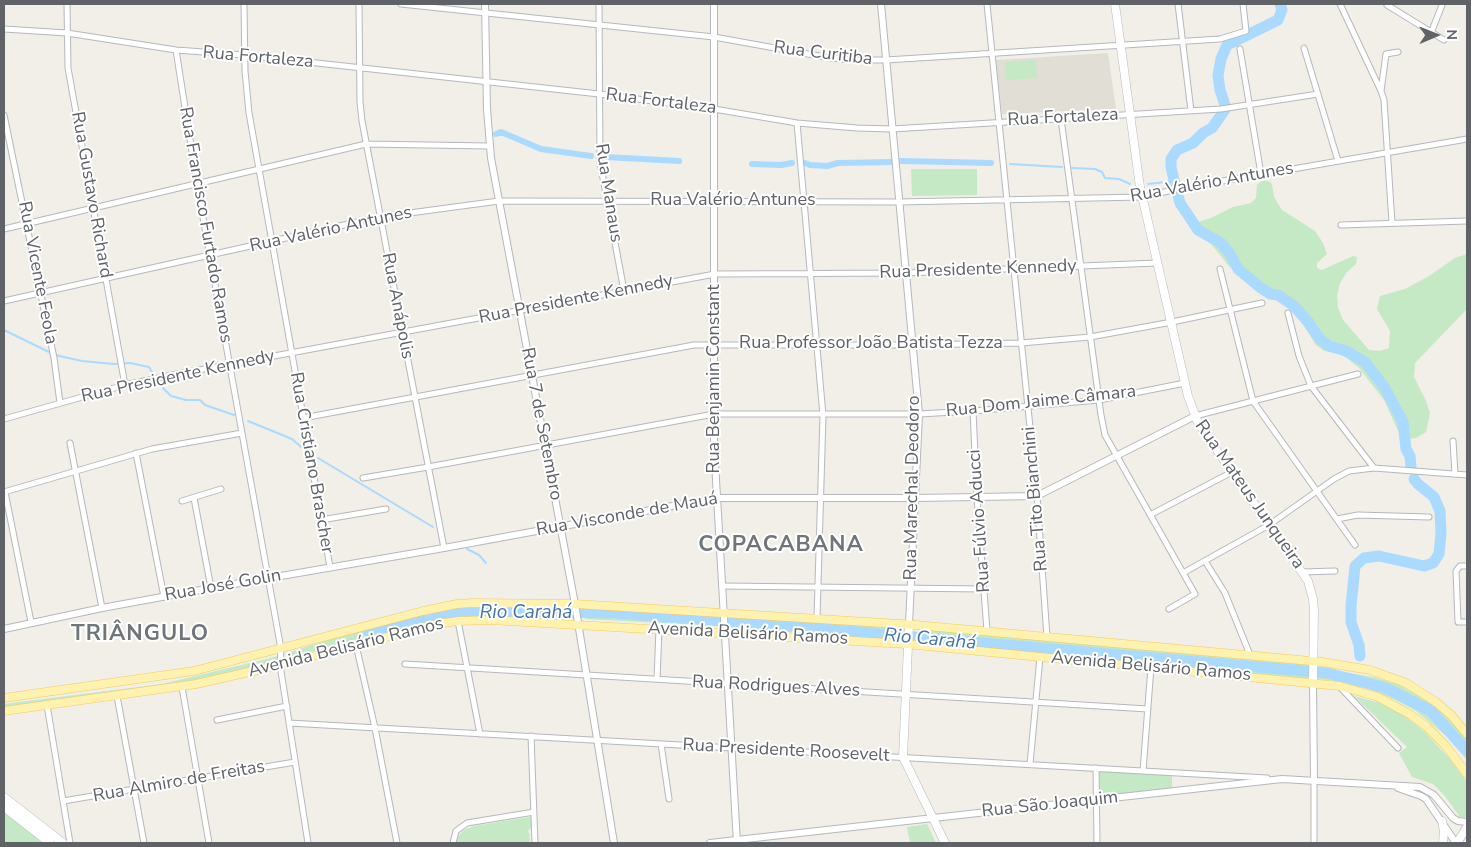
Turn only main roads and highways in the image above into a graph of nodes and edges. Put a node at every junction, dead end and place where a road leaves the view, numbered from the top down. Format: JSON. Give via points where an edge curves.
{"nodes":[{"id":1,"x":1115,"y":4,"type":"edge"},
{"id":2,"x":909,"y":626,"type":"junction"},
{"id":3,"x":908,"y":642,"type":"junction"},
{"id":4,"x":1313,"y":663,"type":"junction"},
{"id":5,"x":1312,"y":681,"type":"junction"},
{"id":6,"x":4,"y":698,"type":"edge"},
{"id":7,"x":4,"y":711,"type":"edge"},
{"id":8,"x":1467,"y":734,"type":"edge"},
{"id":9,"x":1467,"y":774,"type":"edge"},
{"id":10,"x":4,"y":797,"type":"edge"},
{"id":11,"x":4,"y":807,"type":"edge"},
{"id":12,"x":1442,"y":821,"type":"road end"},
{"id":13,"x":1467,"y":827,"type":"edge"},
{"id":14,"x":50,"y":843,"type":"edge"},
{"id":15,"x":63,"y":843,"type":"edge"},
{"id":16,"x":945,"y":843,"type":"edge"},
{"id":17,"x":1443,"y":843,"type":"edge"},
{"id":18,"x":1456,"y":843,"type":"edge"}],
"edges":[{"from":1,"to":4,"type":"main road","name":"Rua Mateus Junqueira","via":[[1142,197],[1185,383],[1195,416],[1308,581],[1313,599]]},
{"from":2,"to":3,"type":"main road","name":"Rua Marechal Deodoro"},
{"from":2,"to":4,"type":"main road","name":"Avenida Belisário Ramos","via":[[1047,636]]},
{"from":2,"to":6,"type":"main road","name":"Avenida Belisário Ramos","via":[[817,618],[473,602],[416,612],[188,672]]},
{"from":3,"to":5,"type":"main road","name":"Avenida Belisário Ramos"},
{"from":3,"to":7,"type":"main road","name":"Avenida Belisário Ramos","via":[[659,629],[577,620],[458,621],[182,687]]},
{"from":3,"to":16,"type":"main road","name":"Rua Marechal Deodoro","via":[[903,757]]},
{"from":4,"to":5,"type":"main road","name":"Rua Mateus Junqueira"},
{"from":4,"to":8,"type":"main road","name":"Avenida Belisário Ramos","via":[[1370,670],[1406,683],[1436,702]]},
{"from":5,"to":9,"type":"main road","name":"Avenida Belisário Ramos","via":[[1378,697],[1411,715],[1445,745]]},
{"from":10,"to":15,"type":"main road"},
{"from":11,"to":14,"type":"main road"},
{"from":12,"to":17,"type":"main road"},
{"from":13,"to":18,"type":"main road"}]}
